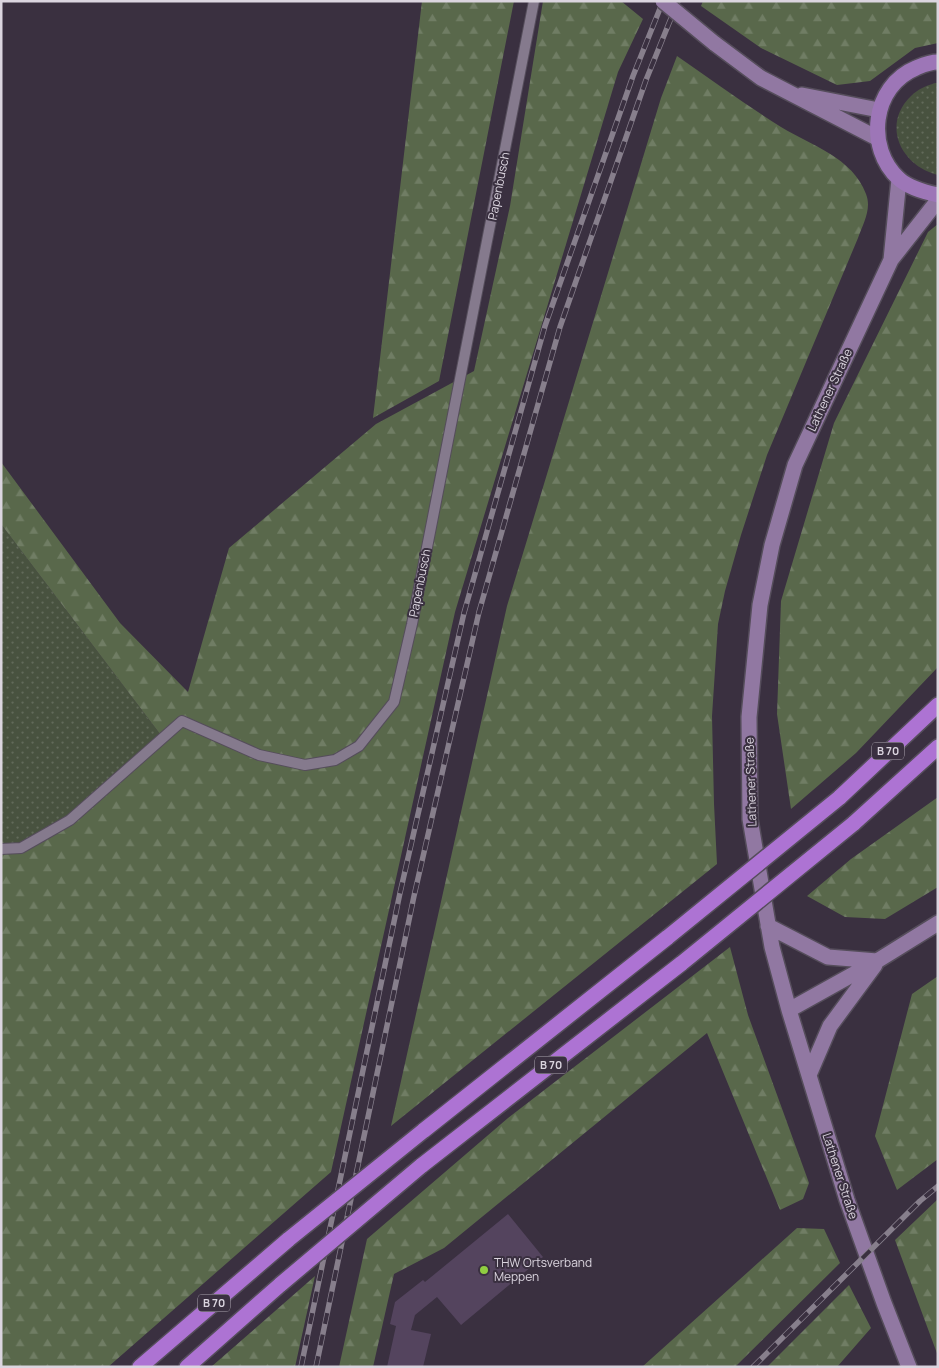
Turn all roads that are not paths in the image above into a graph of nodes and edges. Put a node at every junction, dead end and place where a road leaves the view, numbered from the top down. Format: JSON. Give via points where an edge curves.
{"nodes":[{"id":1,"x":534,"y":1,"type":"edge"},
{"id":2,"x":663,"y":1,"type":"edge"},
{"id":3,"x":938,"y":62,"type":"edge"},
{"id":4,"x":786,"y":92,"type":"junction"},
{"id":5,"x":879,"y":110,"type":"junction"},
{"id":6,"x":877,"y":138,"type":"junction"},
{"id":7,"x":899,"y":179,"type":"junction"},
{"id":8,"x":938,"y":195,"type":"edge"},
{"id":9,"x":938,"y":200,"type":"edge"},
{"id":10,"x":891,"y":260,"type":"junction"},
{"id":11,"x":938,"y":705,"type":"edge"},
{"id":12,"x":938,"y":747,"type":"edge"},
{"id":13,"x":1,"y":849,"type":"edge"},
{"id":14,"x":938,"y":924,"type":"edge"},
{"id":15,"x":768,"y":926,"type":"junction"},
{"id":16,"x":877,"y":961,"type":"junction"},
{"id":17,"x":789,"y":1010,"type":"junction"},
{"id":18,"x":809,"y":1075,"type":"junction"},
{"id":19,"x":140,"y":1367,"type":"edge"},
{"id":20,"x":187,"y":1367,"type":"edge"},
{"id":21,"x":909,"y":1367,"type":"edge"}],
"edges":[{"from":1,"to":13,"type":"lane","name":"Papenbusch","via":[[416,605],[394,702],[359,746],[335,760],[305,765],[258,755],[182,721],[70,820],[21,848]]},
{"from":2,"to":4,"type":"street","bridge":true,"via":[[761,78]]},
{"from":3,"to":5,"type":"main road","via":[[907,72],[888,90]]},
{"from":4,"to":5,"type":"street"},
{"from":4,"to":6,"type":"street"},
{"from":5,"to":6,"type":"main road"},
{"from":6,"to":7,"type":"main road","via":[[884,161]]},
{"from":7,"to":8,"type":"main road","via":[[920,191]]},
{"from":7,"to":10,"type":"street","name":"Lathener Straße"},
{"from":9,"to":10,"type":"street","name":"Lathener Straße"},
{"from":10,"to":15,"type":"street","name":"Lathener Straße","via":[[796,465],[772,545],[760,605],[749,717],[750,809]]},
{"from":11,"to":19,"type":"highway","number":"B 70","bridge":true,"via":[[839,798],[289,1239]]},
{"from":12,"to":20,"type":"highway","number":"B 70","bridge":true,"via":[[853,824],[682,963],[421,1166]]},
{"from":14,"to":16,"type":"street"},
{"from":15,"to":16,"type":"street","via":[[828,957]]},
{"from":15,"to":17,"type":"street","name":"Lathener Straße"},
{"from":16,"to":17,"type":"street"},
{"from":16,"to":18,"type":"street","via":[[830,1026]]},
{"from":17,"to":18,"type":"street","name":"Lathener Straße"},
{"from":18,"to":21,"type":"street","name":"Lathener Straße","via":[[847,1200]]}]}
